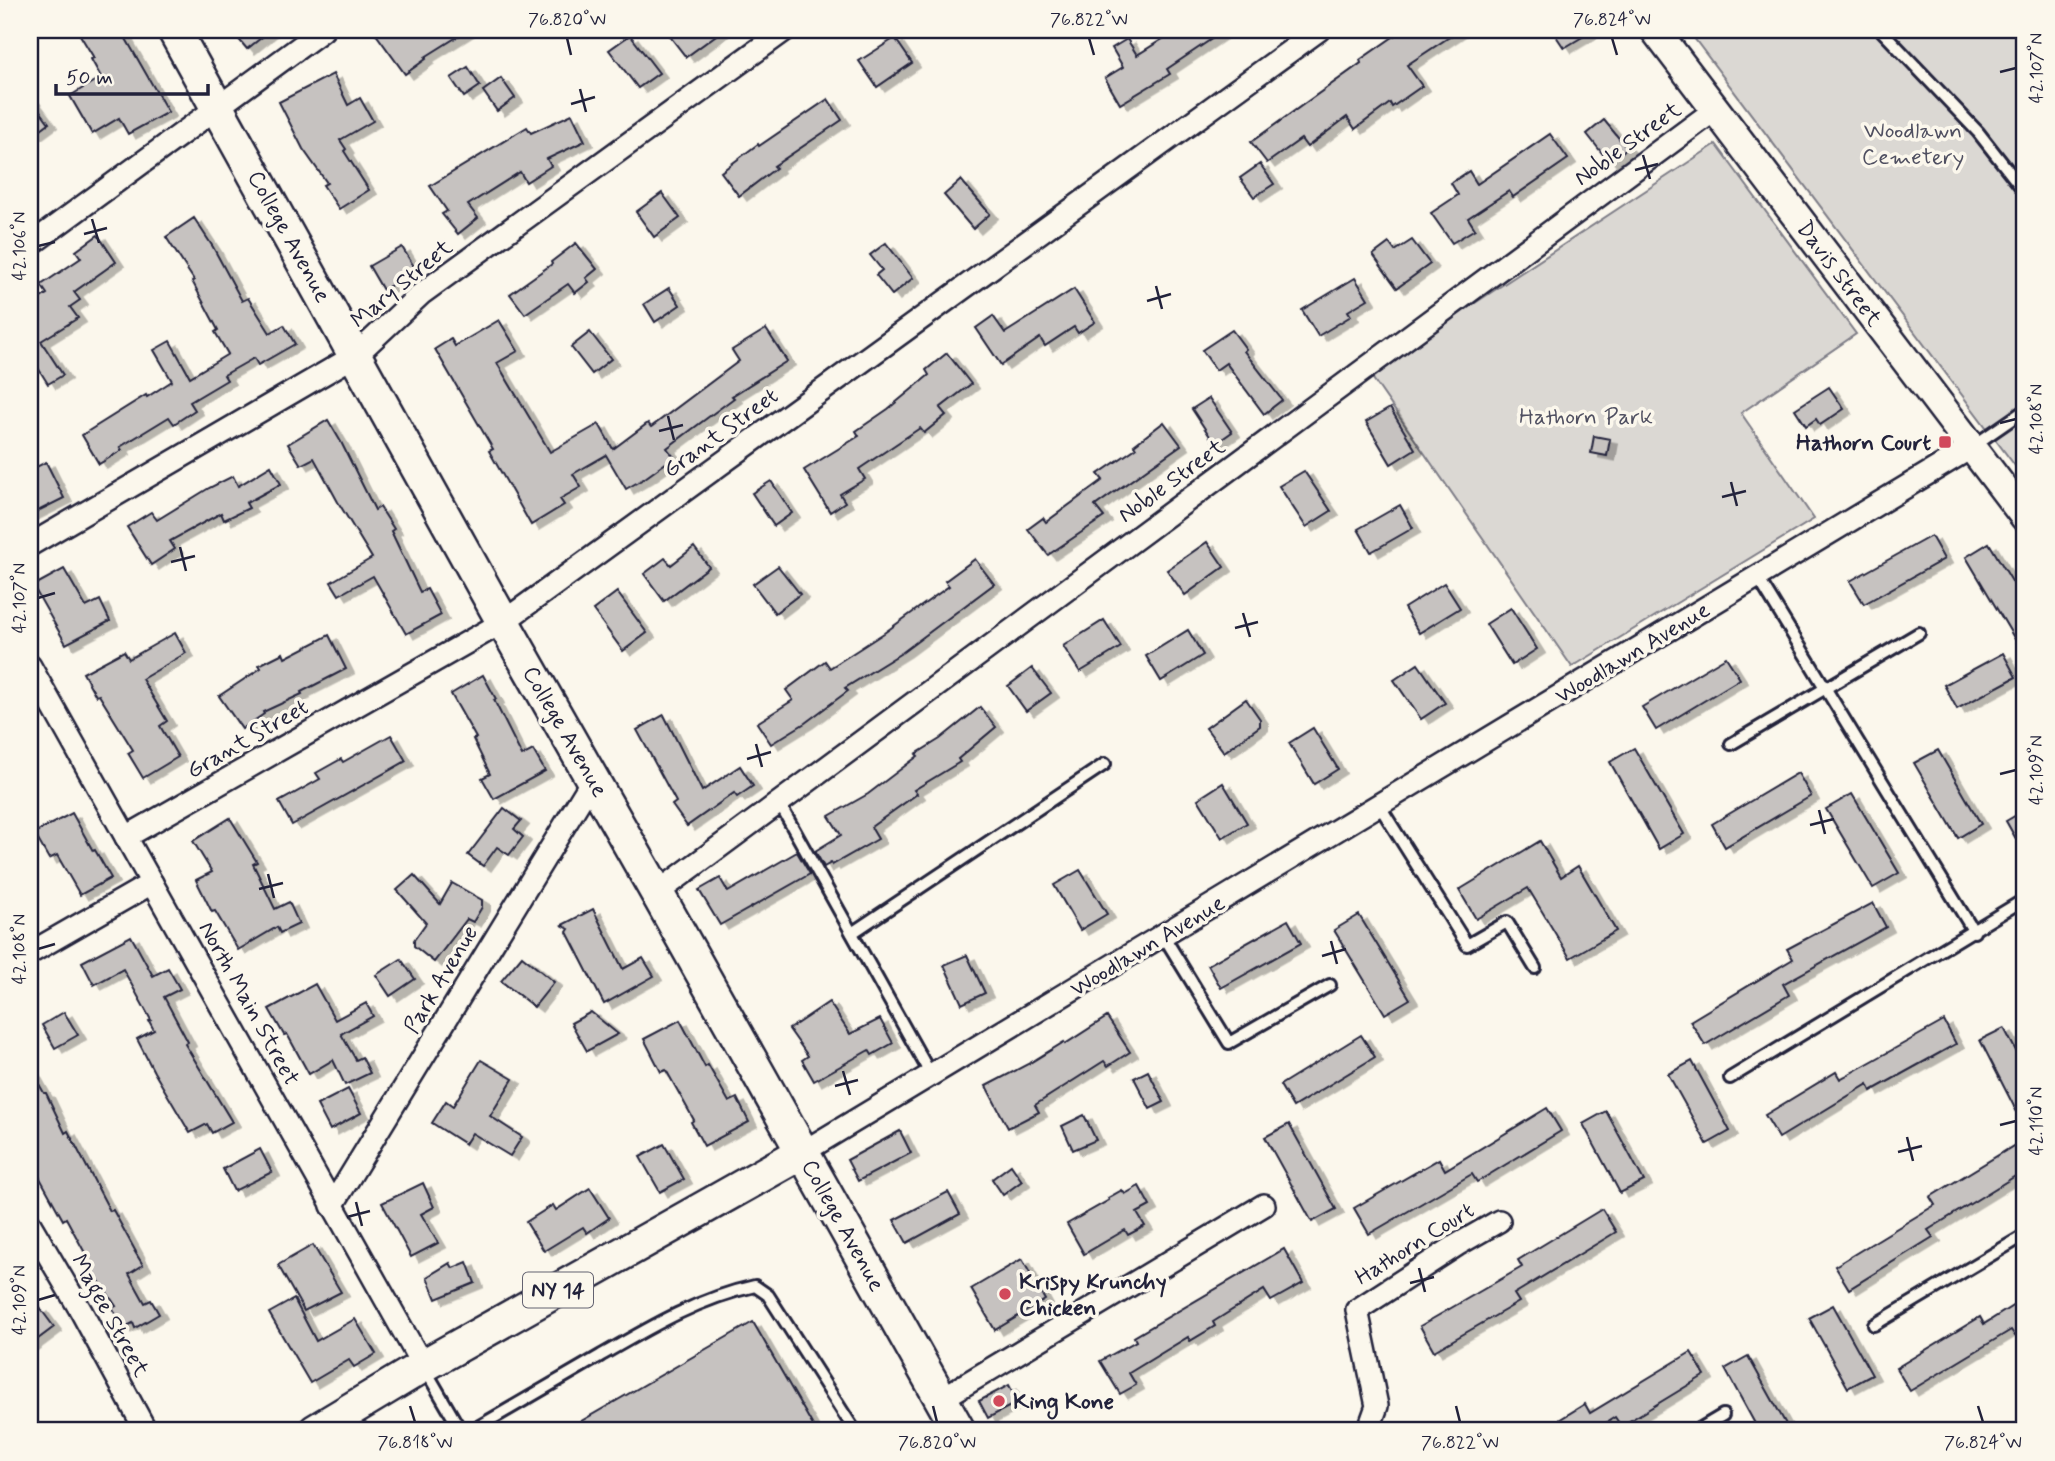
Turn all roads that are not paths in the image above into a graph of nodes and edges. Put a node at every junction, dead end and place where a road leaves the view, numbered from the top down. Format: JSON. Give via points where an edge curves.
{"nodes":[{"id":1,"x":174,"y":30,"type":"edge"},
{"id":2,"x":323,"y":30,"type":"edge"},
{"id":3,"x":785,"y":30,"type":"edge"},
{"id":4,"x":1319,"y":30,"type":"edge"},
{"id":5,"x":1655,"y":30,"type":"edge"},
{"id":6,"x":1881,"y":30,"type":"edge"},
{"id":7,"x":218,"y":107,"type":"junction"},
{"id":8,"x":1716,"y":109,"type":"junction"},
{"id":9,"x":2025,"y":192,"type":"edge"},
{"id":10,"x":33,"y":234,"type":"edge"},
{"id":11,"x":356,"y":355,"type":"junction"},
{"id":12,"x":2025,"y":410,"type":"edge"},
{"id":13,"x":1972,"y":447,"type":"junction"},
{"id":14,"x":2025,"y":517,"type":"edge"},
{"id":15,"x":30,"y":545,"type":"edge"},
{"id":16,"x":1757,"y":576,"type":"junction"},
{"id":17,"x":503,"y":622,"type":"junction"},
{"id":18,"x":1919,"y":633,"type":"dead end"},
{"id":19,"x":30,"y":666,"type":"edge"},
{"id":20,"x":1826,"y":688,"type":"junction"},
{"id":21,"x":1731,"y":744,"type":"dead end"},
{"id":22,"x":1105,"y":764,"type":"dead end"},
{"id":23,"x":593,"y":779,"type":"junction"},
{"id":24,"x":779,"y":803,"type":"junction"},
{"id":25,"x":1379,"y":805,"type":"junction"},
{"id":26,"x":126,"y":837,"type":"junction"},
{"id":27,"x":152,"y":883,"type":"junction"},
{"id":28,"x":657,"y":893,"type":"junction"},
{"id":29,"x":2025,"y":899,"type":"edge"},
{"id":30,"x":1974,"y":932,"type":"junction"},
{"id":31,"x":852,"y":933,"type":"junction"},
{"id":32,"x":1163,"y":935,"type":"junction"},
{"id":33,"x":30,"y":953,"type":"edge"},
{"id":34,"x":1535,"y":968,"type":"dead end"},
{"id":35,"x":1330,"y":985,"type":"dead end"},
{"id":36,"x":930,"y":1075,"type":"junction"},
{"id":37,"x":1730,"y":1078,"type":"dead end"},
{"id":38,"x":803,"y":1152,"type":"junction"},
{"id":39,"x":1264,"y":1205,"type":"dead end"},
{"id":40,"x":332,"y":1206,"type":"junction"},
{"id":41,"x":1499,"y":1222,"type":"dead end"},
{"id":42,"x":30,"y":1224,"type":"edge"},
{"id":43,"x":2025,"y":1235,"type":"edge"},
{"id":44,"x":1874,"y":1325,"type":"dead end"},
{"id":45,"x":423,"y":1366,"type":"junction"},
{"id":46,"x":941,"y":1399,"type":"junction"},
{"id":47,"x":1723,"y":1415,"type":"dead end"},
{"id":48,"x":146,"y":1431,"type":"edge"},
{"id":49,"x":315,"y":1431,"type":"edge"},
{"id":50,"x":461,"y":1431,"type":"edge"},
{"id":51,"x":471,"y":1431,"type":"edge"},
{"id":52,"x":855,"y":1431,"type":"edge"},
{"id":53,"x":959,"y":1431,"type":"edge"},
{"id":54,"x":1368,"y":1431,"type":"edge"},
{"id":55,"x":1696,"y":1431,"type":"edge"}],
"edges":[{"from":1,"to":7,"type":"main road","name":"College Avenue"},
{"from":2,"to":7,"type":"street"},
{"from":3,"to":11,"type":"street","name":"Mary Street","via":[[421,294]]},
{"from":4,"to":17,"type":"street","name":"Grant Street"},
{"from":5,"to":8,"type":"street","name":"Davis Street"},
{"from":6,"to":9,"type":"lane","via":[[1979,132]]},
{"from":7,"to":10,"type":"street"},
{"from":7,"to":11,"type":"main road","name":"College Avenue"},
{"from":8,"to":13,"type":"street","name":"Davis Street"},
{"from":8,"to":24,"type":"street","name":"Noble Street"},
{"from":11,"to":15,"type":"street","name":"Mary Street"},
{"from":11,"to":17,"type":"main road","name":"College Avenue"},
{"from":12,"to":13,"type":"lane"},
{"from":13,"to":14,"type":"street","name":"Davis Street"},
{"from":13,"to":16,"type":"street","name":"Woodlawn Avenue"},
{"from":16,"to":20,"type":"lane"},
{"from":16,"to":25,"type":"street","name":"Woodlawn Avenue"},
{"from":17,"to":23,"type":"main road","name":"College Avenue"},
{"from":17,"to":26,"type":"street","name":"Grant Street"},
{"from":18,"to":20,"type":"lane"},
{"from":19,"to":26,"type":"street","name":"North Main Street"},
{"from":20,"to":21,"type":"lane"},
{"from":20,"to":30,"type":"lane"},
{"from":22,"to":31,"type":"lane"},
{"from":23,"to":28,"type":"main road","name":"College Avenue"},
{"from":23,"to":40,"type":"street","name":"Park Avenue"},
{"from":24,"to":28,"type":"street","name":"Noble Street"},
{"from":24,"to":31,"type":"lane"},
{"from":25,"to":32,"type":"street","name":"Woodlawn Avenue"},
{"from":25,"to":34,"type":"lane","via":[[1468,946],[1507,922]]},
{"from":26,"to":27,"type":"street","name":"North Main Street"},
{"from":27,"to":33,"type":"street"},
{"from":27,"to":40,"type":"street","name":"North Main Street"},
{"from":28,"to":38,"type":"main road","name":"College Avenue"},
{"from":29,"to":30,"type":"lane"},
{"from":30,"to":37,"type":"lane"},
{"from":31,"to":36,"type":"lane"},
{"from":32,"to":35,"type":"lane","via":[[1229,1043]]},
{"from":32,"to":36,"type":"street","name":"Woodlawn Avenue"},
{"from":36,"to":38,"type":"street","name":"Woodlawn Avenue"},
{"from":38,"to":45,"type":"main road","name":"Woodlawn Avenue","number":"NY 14"},
{"from":38,"to":46,"type":"main road","name":"College Avenue"},
{"from":39,"to":46,"type":"street"},
{"from":40,"to":45,"type":"street","name":"North Main Street"},
{"from":41,"to":54,"type":"street","name":"Hathorn Court","via":[[1357,1310],[1377,1406]]},
{"from":42,"to":48,"type":"street","name":"Magee Street"},
{"from":43,"to":44,"type":"lane"},
{"from":45,"to":49,"type":"main road","name":"Woodlawn Avenue","number":"NY 14"},
{"from":45,"to":50,"type":"lane"},
{"from":46,"to":53,"type":"main road","name":"College Avenue"},
{"from":47,"to":55,"type":"lane"},
{"from":51,"to":52,"type":"lane","via":[[654,1325],[703,1301],[755,1286],[768,1295]]}]}
